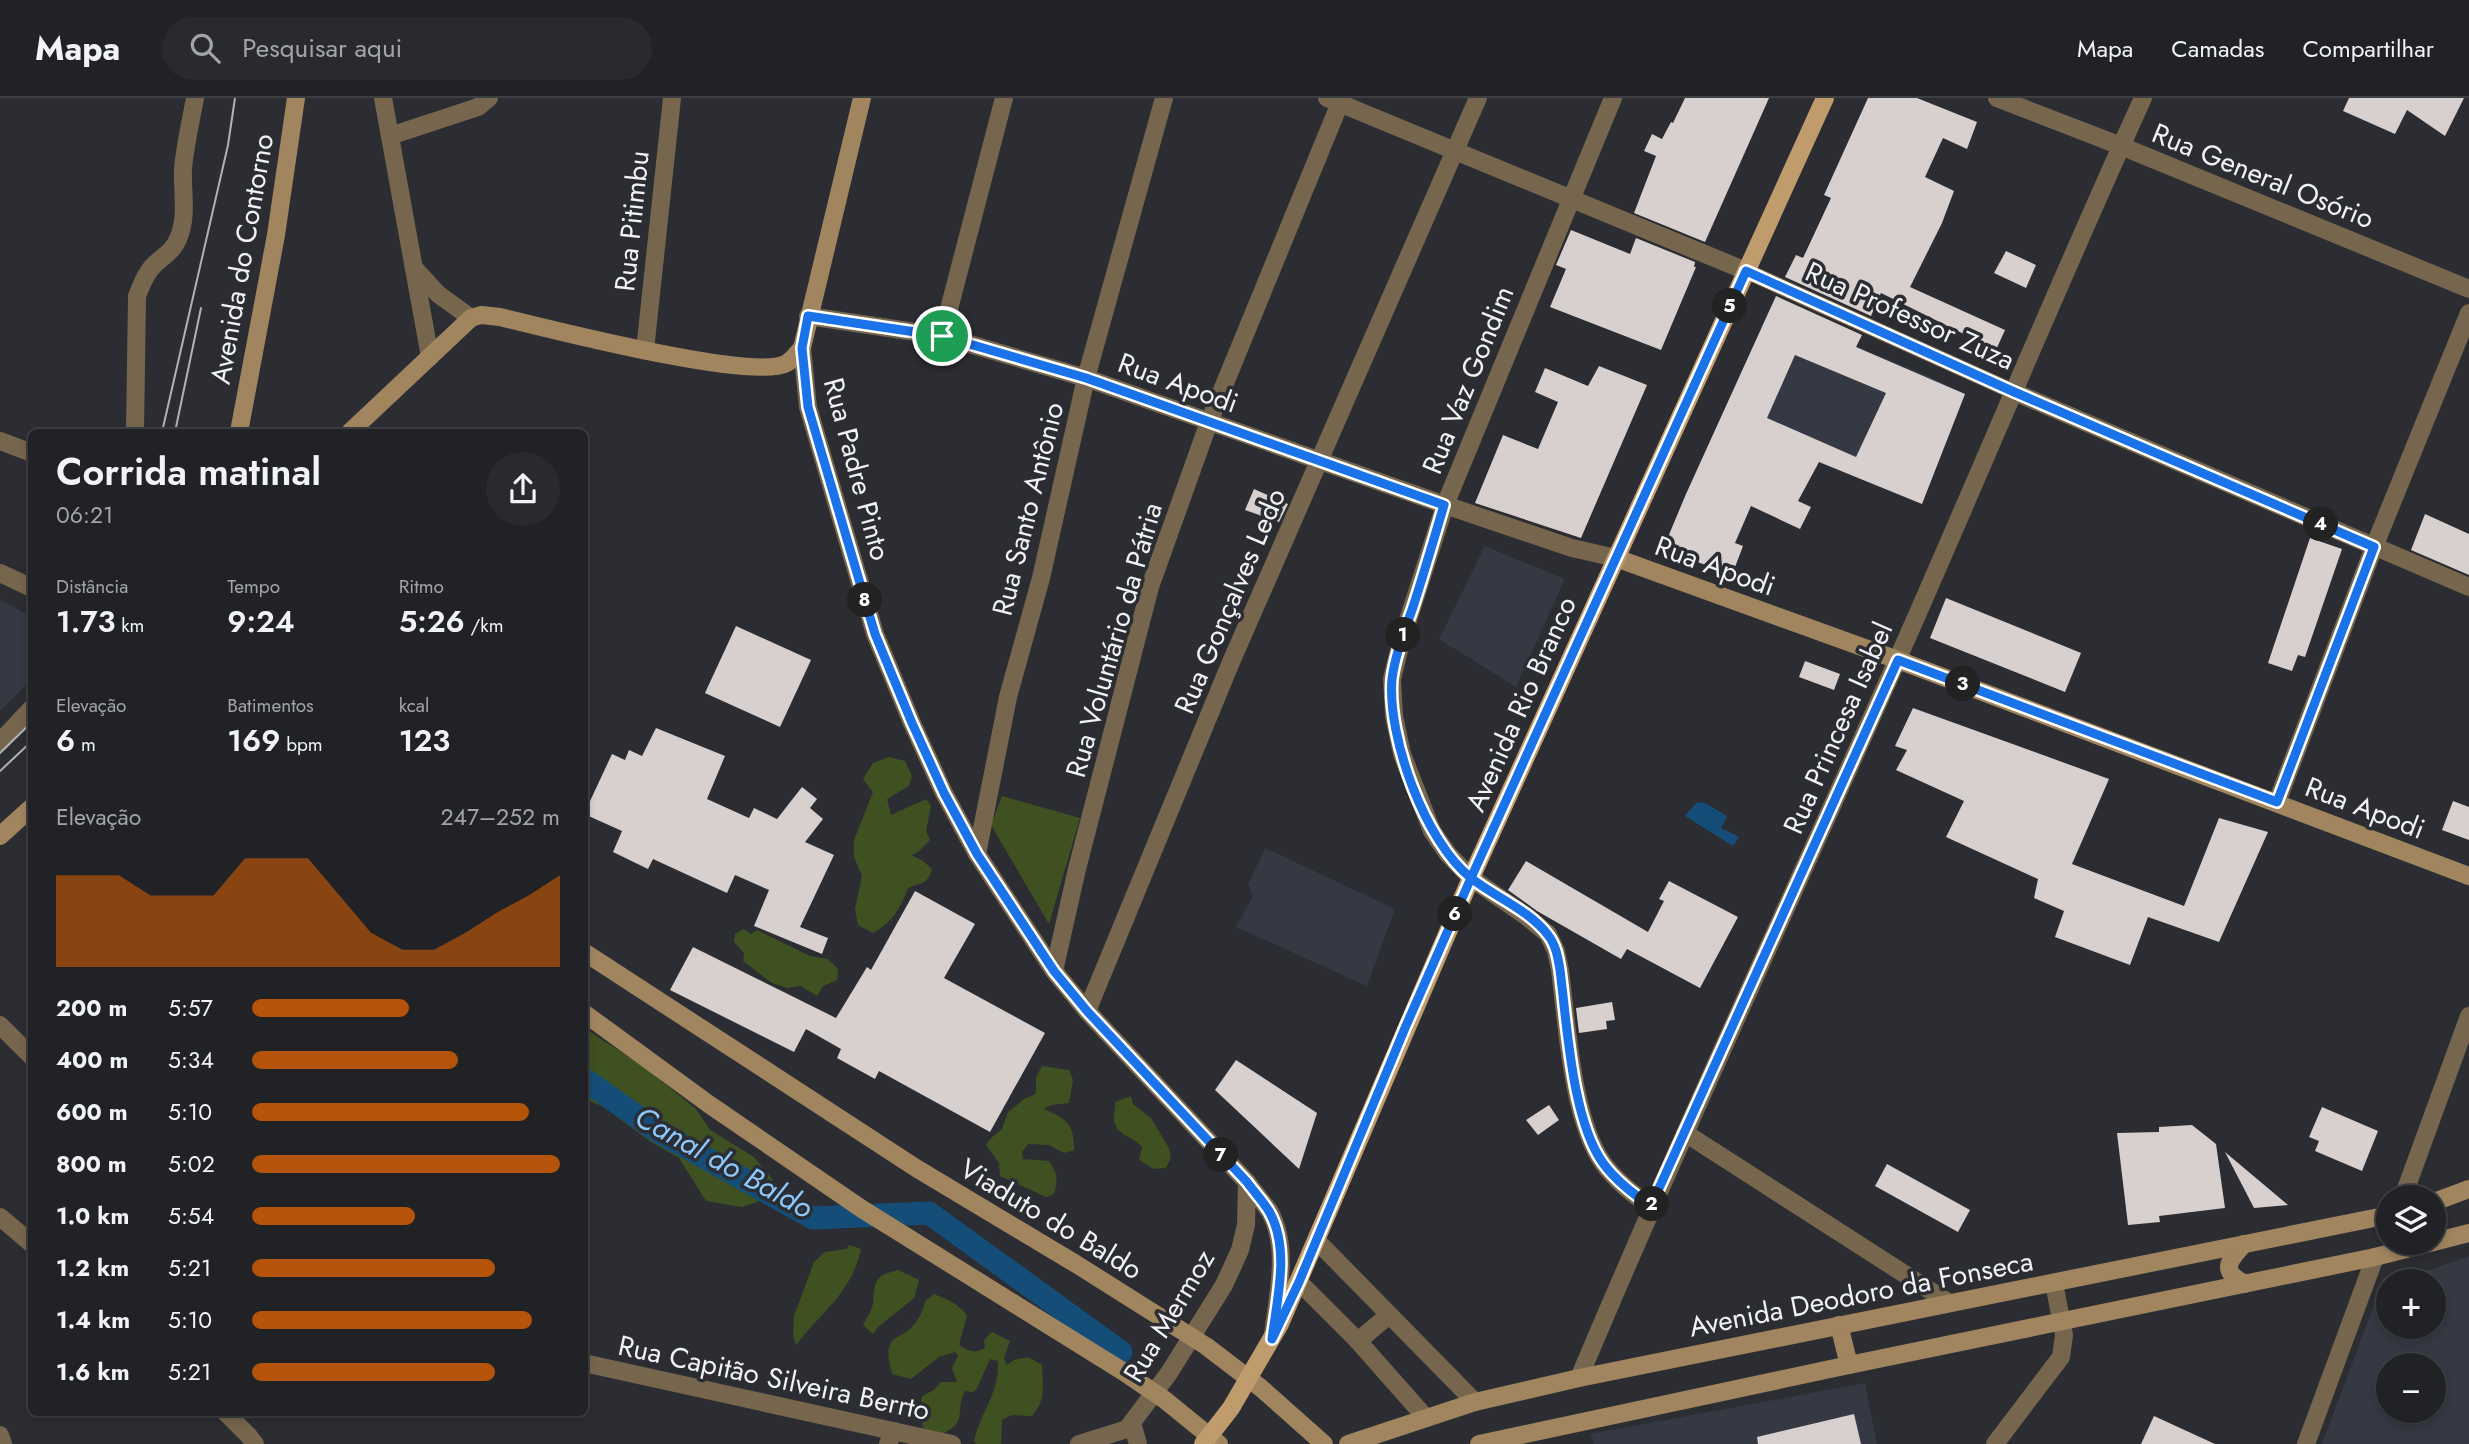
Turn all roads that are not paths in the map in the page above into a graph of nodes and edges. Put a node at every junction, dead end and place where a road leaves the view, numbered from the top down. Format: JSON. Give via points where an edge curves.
{"nodes":[{"id":1,"x":195,"y":98,"type":"edge"},
{"id":2,"x":296,"y":98,"type":"edge"},
{"id":3,"x":383,"y":98,"type":"edge"},
{"id":4,"x":489,"y":98,"type":"edge"},
{"id":5,"x":672,"y":98,"type":"edge"},
{"id":6,"x":862,"y":98,"type":"edge"},
{"id":7,"x":1004,"y":98,"type":"edge"},
{"id":8,"x":1164,"y":98,"type":"edge"},
{"id":9,"x":1478,"y":98,"type":"edge"},
{"id":10,"x":1614,"y":98,"type":"edge"},
{"id":11,"x":1825,"y":98,"type":"edge"},
{"id":12,"x":1997,"y":98,"type":"edge"},
{"id":13,"x":2143,"y":98,"type":"edge"},
{"id":14,"x":1337,"y":100,"type":"edge"},
{"id":15,"x":390,"y":136,"type":"junction"},
{"id":16,"x":2121,"y":146,"type":"junction"},
{"id":17,"x":1455,"y":151,"type":"junction"},
{"id":18,"x":1570,"y":198,"type":"junction"},
{"id":19,"x":416,"y":270,"type":"junction"},
{"id":20,"x":1746,"y":271,"type":"junction"},
{"id":21,"x":2469,"y":289,"type":"edge"},
{"id":22,"x":2469,"y":313,"type":"edge"},
{"id":23,"x":808,"y":316,"type":"junction"},
{"id":24,"x":471,"y":317,"type":"junction"},
{"id":25,"x":942,"y":336,"type":"junction"},
{"id":26,"x":802,"y":348,"type":"junction"},
{"id":27,"x":645,"y":350,"type":"junction"},
{"id":28,"x":430,"y":357,"type":"junction"},
{"id":29,"x":1086,"y":378,"type":"junction"},
{"id":30,"x":2012,"y":391,"type":"junction"},
{"id":31,"x":1209,"y":422,"type":"junction"},
{"id":32,"x":135,"y":429,"type":"edge"},
{"id":33,"x":239,"y":429,"type":"edge"},
{"id":34,"x":353,"y":429,"type":"edge"},
{"id":35,"x":0,"y":441,"type":"edge"},
{"id":36,"x":28,"y":452,"type":"edge"},
{"id":37,"x":1319,"y":461,"type":"junction"},
{"id":38,"x":1444,"y":505,"type":"junction"},
{"id":39,"x":2374,"y":547,"type":"junction"},
{"id":40,"x":1615,"y":558,"type":"junction"},
{"id":41,"x":0,"y":573,"type":"edge"},
{"id":42,"x":28,"y":586,"type":"edge"},
{"id":43,"x":2469,"y":587,"type":"edge"},
{"id":44,"x":1898,"y":660,"type":"junction"},
{"id":45,"x":28,"y":712,"type":"edge"},
{"id":46,"x":0,"y":742,"type":"edge"},
{"id":47,"x":2277,"y":802,"type":"junction"},
{"id":48,"x":28,"y":811,"type":"edge"},
{"id":49,"x":0,"y":836,"type":"edge"},
{"id":50,"x":977,"y":854,"type":"junction"},
{"id":51,"x":2469,"y":876,"type":"edge"},
{"id":52,"x":1471,"y":878,"type":"junction"},
{"id":53,"x":588,"y":955,"type":"edge"},
{"id":54,"x":1054,"y":971,"type":"junction"},
{"id":55,"x":1087,"y":1011,"type":"junction"},
{"id":56,"x":588,"y":1016,"type":"edge"},
{"id":57,"x":2469,"y":1016,"type":"edge"},
{"id":58,"x":0,"y":1025,"type":"edge"},
{"id":59,"x":28,"y":1053,"type":"edge"},
{"id":60,"x":1685,"y":1133,"type":"junction"},
{"id":61,"x":1247,"y":1182,"type":"junction"},
{"id":62,"x":2407,"y":1185,"type":"edge"},
{"id":63,"x":2469,"y":1189,"type":"edge"},
{"id":64,"x":2446,"y":1198,"type":"edge"},
{"id":65,"x":1651,"y":1206,"type":"junction"},
{"id":66,"x":0,"y":1217,"type":"edge"},
{"id":67,"x":2376,"y":1218,"type":"edge"},
{"id":68,"x":2469,"y":1233,"type":"edge"},
{"id":69,"x":1316,"y":1240,"type":"junction"},
{"id":70,"x":28,"y":1241,"type":"edge"},
{"id":71,"x":2244,"y":1244,"type":"junction"},
{"id":72,"x":2375,"y":1257,"type":"junction"},
{"id":73,"x":1299,"y":1282,"type":"junction"},
{"id":74,"x":2054,"y":1283,"type":"junction"},
{"id":75,"x":2245,"y":1284,"type":"junction"},
{"id":76,"x":1948,"y":1302,"type":"junction"},
{"id":77,"x":1390,"y":1315,"type":"junction"},
{"id":78,"x":2062,"y":1321,"type":"junction"},
{"id":79,"x":1839,"y":1325,"type":"junction"},
{"id":80,"x":1272,"y":1339,"type":"junction"},
{"id":81,"x":1359,"y":1341,"type":"junction"},
{"id":82,"x":588,"y":1364,"type":"edge"},
{"id":83,"x":1849,"y":1365,"type":"junction"},
{"id":84,"x":1579,"y":1378,"type":"junction"},
{"id":85,"x":1475,"y":1402,"type":"junction"},
{"id":86,"x":229,"y":1416,"type":"edge"},
{"id":87,"x":1426,"y":1418,"type":"junction"},
{"id":88,"x":1132,"y":1432,"type":"edge"},
{"id":89,"x":0,"y":1436,"type":"edge"},
{"id":90,"x":891,"y":1437,"type":"edge"},
{"id":91,"x":3,"y":1444,"type":"edge"},
{"id":92,"x":255,"y":1444,"type":"edge"},
{"id":93,"x":952,"y":1444,"type":"edge"},
{"id":94,"x":1079,"y":1444,"type":"edge"},
{"id":95,"x":1203,"y":1444,"type":"edge"},
{"id":96,"x":1219,"y":1444,"type":"edge"},
{"id":97,"x":1324,"y":1444,"type":"edge"},
{"id":98,"x":1349,"y":1444,"type":"edge"},
{"id":99,"x":1481,"y":1444,"type":"edge"},
{"id":100,"x":1995,"y":1444,"type":"edge"},
{"id":101,"x":2306,"y":1444,"type":"edge"}],
"edges":[{"from":1,"to":32,"type":"street","via":[[179,237],[170,253],[145,276],[137,296]]},
{"from":2,"to":33,"type":"main road","name":"Avenida do Contorno"},
{"from":3,"to":15,"type":"street"},
{"from":4,"to":15,"type":"street","via":[[478,107]]},
{"from":5,"to":27,"type":"street","name":"Rua Pitimbu"},
{"from":6,"to":23,"type":"main road","name":"Rua Padre Pinto"},
{"from":7,"to":25,"type":"street"},
{"from":8,"to":29,"type":"street","name":"Rua Santo Antônio"},
{"from":9,"to":17,"type":"street","name":"Rua Gonçalves Ledo"},
{"from":10,"to":18,"type":"street","name":"Rua Vaz Gondim"},
{"from":11,"to":20,"type":"main road","name":"Avenida Rio Branco"},
{"from":12,"to":16,"type":"street","name":"Rua General Osório"},
{"from":13,"to":16,"type":"street","name":"Rua Princesa Isabel"},
{"from":14,"to":17,"type":"street","name":"Rua Professor Zuza"},
{"from":14,"to":31,"type":"street","name":"Rua Voluntário da Pátria"},
{"from":15,"to":19,"type":"street"},
{"from":16,"to":21,"type":"street","name":"Rua General Osório"},
{"from":16,"to":30,"type":"street","name":"Rua Princesa Isabel"},
{"from":17,"to":18,"type":"street","name":"Rua Professor Zuza"},
{"from":17,"to":37,"type":"street","name":"Rua Gonçalves Ledo"},
{"from":18,"to":20,"type":"street","name":"Rua Professor Zuza"},
{"from":18,"to":38,"type":"street","name":"Rua Vaz Gondim"},
{"from":19,"to":24,"type":"street","via":[[438,294]]},
{"from":19,"to":28,"type":"street"},
{"from":20,"to":30,"type":"street","name":"Rua Professor Zuza"},
{"from":20,"to":40,"type":"main road","name":"Avenida Rio Branco"},
{"from":22,"to":39,"type":"street"},
{"from":23,"to":25,"type":"street","name":"Rua Apodi"},
{"from":23,"to":26,"type":"main road","name":"Rua Padre Pinto"},
{"from":24,"to":27,"type":"main road","via":[[500,317]]},
{"from":24,"to":28,"type":"main road"},
{"from":25,"to":29,"type":"street","name":"Rua Apodi"},
{"from":26,"to":27,"type":"main road","via":[[787,364],[765,368]]},
{"from":26,"to":50,"type":"street","name":"Rua Padre Pinto","via":[[808,407],[875,634],[939,781]]},
{"from":28,"to":34,"type":"main road"},
{"from":29,"to":31,"type":"street","name":"Rua Apodi"},
{"from":29,"to":50,"type":"street","name":"Rua Santo Antônio","via":[[1041,578],[1008,696]]},
{"from":30,"to":39,"type":"street","name":"Rua Professor Zuza"},
{"from":30,"to":44,"type":"street","name":"Rua Princesa Isabel"},
{"from":31,"to":37,"type":"street","name":"Rua Apodi"},
{"from":31,"to":54,"type":"street","name":"Rua Voluntário da Pátria","via":[[1150,587]]},
{"from":35,"to":36,"type":"street"},
{"from":37,"to":38,"type":"street","name":"Rua Apodi"},
{"from":37,"to":55,"type":"street","name":"Rua Gonçalves Ledo"},
{"from":38,"to":40,"type":"street","name":"Rua Apodi"},
{"from":38,"to":52,"type":"street","name":"Rua Vaz Gondim","via":[[1392,679],[1394,716],[1402,754],[1432,831]]},
{"from":39,"to":43,"type":"street","name":"Rua Professor Zuza"},
{"from":39,"to":47,"type":"street"},
{"from":40,"to":44,"type":"main road","name":"Rua Apodi"},
{"from":40,"to":52,"type":"main road","name":"Avenida Rio Branco"},
{"from":41,"to":42,"type":"street"},
{"from":44,"to":47,"type":"main road","name":"Rua Apodi"},
{"from":44,"to":60,"type":"street","name":"Rua Princesa Isabel"},
{"from":45,"to":46,"type":"street"},
{"from":47,"to":51,"type":"main road","name":"Rua Apodi"},
{"from":48,"to":49,"type":"main road"},
{"from":50,"to":54,"type":"street","name":"Rua Padre Pinto"},
{"from":52,"to":65,"type":"street","name":"Rua Vaz Gondim","via":[[1548,934],[1560,970],[1584,1124],[1592,1145],[1616,1179]]},
{"from":52,"to":69,"type":"main road","name":"Avenida Rio Branco"},
{"from":53,"to":97,"type":"main road","name":"Viaduto do Baldo","via":[[916,1168],[1206,1346]]},
{"from":54,"to":55,"type":"street","name":"Rua Padre Pinto"},
{"from":55,"to":61,"type":"street"},
{"from":56,"to":96,"type":"main road","via":[[862,1209],[1165,1400]]},
{"from":57,"to":62,"type":"street"},
{"from":58,"to":59,"type":"street"},
{"from":60,"to":65,"type":"street","name":"Rua Princesa Isabel"},
{"from":60,"to":76,"type":"street"},
{"from":61,"to":80,"type":"street","via":[[1270,1213],[1278,1233],[1281,1259]]},
{"from":61,"to":88,"type":"street","name":"Rua Mermoz","via":[[1246,1225],[1224,1285]]},
{"from":63,"to":64,"type":"main road"},
{"from":65,"to":84,"type":"street","name":"Rua Princesa Isabel"},
{"from":66,"to":70,"type":"street"},
{"from":67,"to":71,"type":"main road","name":"Avenida Deodoro da Fonseca"},
{"from":68,"to":72,"type":"main road"},
{"from":69,"to":73,"type":"main road","name":"Avenida Rio Branco"},
{"from":69,"to":77,"type":"street"},
{"from":71,"to":74,"type":"main road","name":"Avenida Deodoro da Fonseca"},
{"from":71,"to":75,"type":"main road","via":[[2229,1260],[2228,1269]]},
{"from":72,"to":75,"type":"main road"},
{"from":72,"to":101,"type":"street"},
{"from":73,"to":80,"type":"main road","name":"Avenida Rio Branco"},
{"from":73,"to":81,"type":"street"},
{"from":74,"to":76,"type":"main road","name":"Avenida Deodoro da Fonseca"},
{"from":74,"to":78,"type":"street"},
{"from":75,"to":78,"type":"main road"},
{"from":76,"to":79,"type":"main road","name":"Avenida Deodoro da Fonseca"},
{"from":77,"to":81,"type":"street"},
{"from":77,"to":85,"type":"street"},
{"from":78,"to":83,"type":"main road"},
{"from":78,"to":100,"type":"street","via":[[2063,1350],[2057,1364]]},
{"from":79,"to":83,"type":"main road"},
{"from":79,"to":84,"type":"main road","name":"Avenida Deodoro da Fonseca"},
{"from":80,"to":95,"type":"main road","name":"Avenida Rio Branco","via":[[1231,1408]]},
{"from":81,"to":87,"type":"street"},
{"from":82,"to":90,"type":"street","name":"Rua Capitão Silveira Berrto"},
{"from":83,"to":99,"type":"main road"},
{"from":84,"to":85,"type":"main road","name":"Avenida Deodoro da Fonseca"},
{"from":85,"to":87,"type":"main road","name":"Avenida Deodoro da Fonseca"},
{"from":86,"to":92,"type":"street"},
{"from":87,"to":98,"type":"main road","name":"Avenida Deodoro da Fonseca"},
{"from":88,"to":94,"type":"street"},
{"from":89,"to":91,"type":"street"},
{"from":90,"to":93,"type":"street","name":"Rua Capitão Silveira Berrto"}]}
